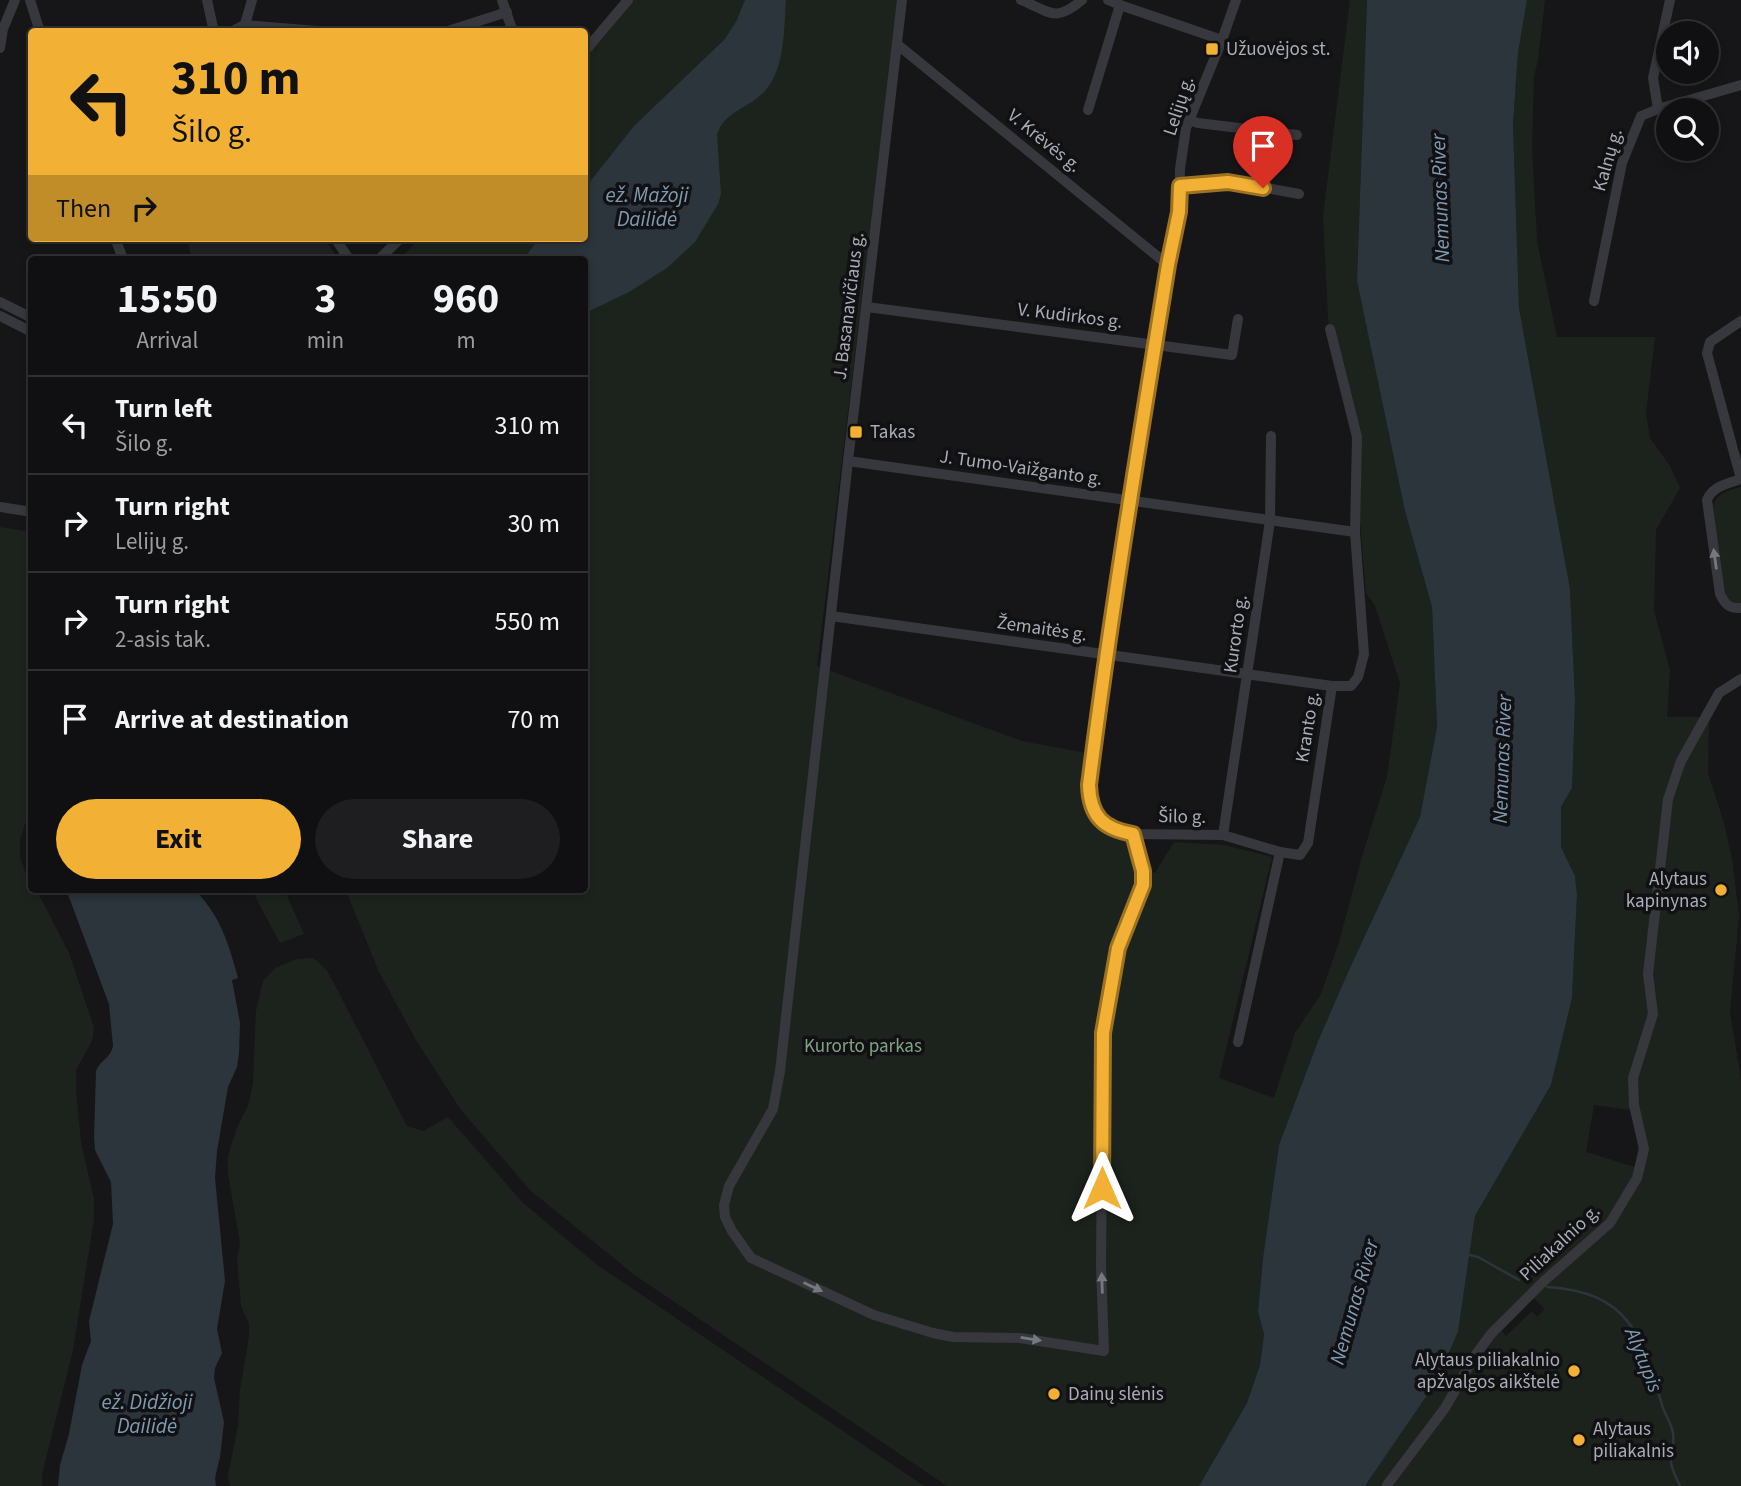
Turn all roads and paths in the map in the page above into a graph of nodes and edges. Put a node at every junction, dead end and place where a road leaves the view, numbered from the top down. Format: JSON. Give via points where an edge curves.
{"nodes":[{"id":1,"x":15,"y":0,"type":"edge"},
{"id":2,"x":30,"y":0,"type":"edge"},
{"id":3,"x":207,"y":0,"type":"edge"},
{"id":4,"x":252,"y":0,"type":"edge"},
{"id":5,"x":502,"y":0,"type":"edge"},
{"id":6,"x":628,"y":0,"type":"edge"},
{"id":7,"x":902,"y":0,"type":"edge"},
{"id":8,"x":1021,"y":0,"type":"edge"},
{"id":9,"x":1082,"y":0,"type":"edge"},
{"id":10,"x":1108,"y":0,"type":"edge"},
{"id":11,"x":1236,"y":0,"type":"edge"},
{"id":12,"x":1670,"y":0,"type":"edge"},
{"id":13,"x":1120,"y":5,"type":"junction"},
{"id":14,"x":507,"y":12,"type":"junction"},
{"id":15,"x":39,"y":28,"type":"edge"},
{"id":16,"x":214,"y":28,"type":"edge"},
{"id":17,"x":243,"y":28,"type":"edge"},
{"id":18,"x":457,"y":28,"type":"edge"},
{"id":19,"x":512,"y":28,"type":"edge"},
{"id":20,"x":1222,"y":40,"type":"junction"},
{"id":21,"x":898,"y":45,"type":"junction"},
{"id":22,"x":588,"y":47,"type":"edge"},
{"id":23,"x":0,"y":48,"type":"edge"},
{"id":24,"x":1741,"y":85,"type":"edge"},
{"id":25,"x":1656,"y":98,"type":"edge"},
{"id":26,"x":1696,"y":98,"type":"edge"},
{"id":27,"x":1088,"y":110,"type":"dead end"},
{"id":28,"x":1656,"y":110,"type":"edge"},
{"id":29,"x":1189,"y":120,"type":"junction"},
{"id":30,"x":1297,"y":135,"type":"dead end"},
{"id":31,"x":1180,"y":186,"type":"junction"},
{"id":32,"x":1299,"y":194,"type":"dead end"},
{"id":33,"x":397,"y":242,"type":"edge"},
{"id":34,"x":382,"y":256,"type":"edge"},
{"id":35,"x":1168,"y":265,"type":"junction"},
{"id":36,"x":1594,"y":301,"type":"dead end"},
{"id":37,"x":0,"y":302,"type":"edge"},
{"id":38,"x":867,"y":307,"type":"junction"},
{"id":39,"x":0,"y":316,"type":"edge"},
{"id":40,"x":28,"y":316,"type":"edge"},
{"id":41,"x":1238,"y":319,"type":"dead end"},
{"id":42,"x":1741,"y":321,"type":"edge"},
{"id":43,"x":1330,"y":329,"type":"dead end"},
{"id":44,"x":28,"y":330,"type":"edge"},
{"id":45,"x":1156,"y":345,"type":"junction"},
{"id":46,"x":1271,"y":436,"type":"dead end"},
{"id":47,"x":848,"y":461,"type":"junction"},
{"id":48,"x":1740,"y":479,"type":"edge"},
{"id":49,"x":1129,"y":501,"type":"junction"},
{"id":50,"x":0,"y":508,"type":"edge"},
{"id":51,"x":28,"y":512,"type":"edge"},
{"id":52,"x":1270,"y":520,"type":"junction"},
{"id":53,"x":1355,"y":532,"type":"junction"},
{"id":54,"x":1741,"y":608,"type":"edge"},
{"id":55,"x":831,"y":616,"type":"junction"},
{"id":56,"x":1105,"y":655,"type":"junction"},
{"id":57,"x":1248,"y":674,"type":"junction"},
{"id":58,"x":1741,"y":679,"type":"edge"},
{"id":59,"x":1332,"y":686,"type":"junction"},
{"id":60,"x":1094,"y":807,"type":"joint"},
{"id":61,"x":1133,"y":834,"type":"junction"},
{"id":62,"x":1223,"y":835,"type":"junction"},
{"id":63,"x":1280,"y":852,"type":"junction"},
{"id":64,"x":1238,"y":1042,"type":"dead end"},
{"id":65,"x":1387,"y":1485,"type":"edge"}],
"edges":[{"from":1,"to":23,"type":"street"},
{"from":2,"to":15,"type":"street"},
{"from":3,"to":16,"type":"street"},
{"from":4,"to":17,"type":"street"},
{"from":5,"to":14,"type":"street"},
{"from":6,"to":22,"type":"street"},
{"from":7,"to":21,"type":"street","name":"J. Basanavičiaus g."},
{"from":8,"to":9,"type":"street","via":[[1057,15]]},
{"from":10,"to":13,"type":"street"},
{"from":11,"to":20,"type":"street","name":"Lelijų g."},
{"from":12,"to":25,"type":"street","via":[[1653,78]]},
{"from":13,"to":20,"type":"street"},
{"from":13,"to":27,"type":"street"},
{"from":14,"to":18,"type":"street"},
{"from":14,"to":19,"type":"street"},
{"from":20,"to":29,"type":"street","name":"Lelijų g."},
{"from":21,"to":35,"type":"street","name":"V. Krėvės g."},
{"from":21,"to":38,"type":"street","name":"J. Basanavičiaus g."},
{"from":24,"to":26,"type":"street"},
{"from":28,"to":36,"type":"street","name":"Kalnų g.","via":[[1641,116],[1622,163]]},
{"from":29,"to":30,"type":"street"},
{"from":29,"to":31,"type":"street","name":"Lelijų g."},
{"from":31,"to":32,"type":"street","via":[[1240,183]]},
{"from":31,"to":35,"type":"street","name":"Lelijų g."},
{"from":33,"to":34,"type":"street"},
{"from":35,"to":45,"type":"street","name":"Lelijų g."},
{"from":37,"to":40,"type":"street"},
{"from":38,"to":45,"type":"street","name":"V. Kudirkos g."},
{"from":38,"to":47,"type":"street","name":"J. Basanavičiaus g."},
{"from":39,"to":44,"type":"street"},
{"from":41,"to":45,"type":"street","name":"V. Kudirkos g.","via":[[1232,355]]},
{"from":42,"to":48,"type":"street","via":[[1710,342],[1707,353]]},
{"from":43,"to":53,"type":"street","name":"Kranto g.","via":[[1357,437]]},
{"from":45,"to":49,"type":"street","name":"Lelijų g."},
{"from":46,"to":52,"type":"street","name":"Kurorto g."},
{"from":47,"to":49,"type":"street","name":"J. Tumo-Vaižganto g."},
{"from":47,"to":55,"type":"street","name":"J. Basanavičiaus g."},
{"from":54,"to":48,"type":"street","one_way":true,"via":[[1730,608],[1720,594],[1707,500],[1716,488]]},
{"from":49,"to":52,"type":"street","name":"J. Tumo-Vaižganto g."},
{"from":49,"to":56,"type":"street","name":"Lelijų g."},
{"from":50,"to":51,"type":"street"},
{"from":52,"to":53,"type":"street","name":"J. Tumo-Vaižganto g."},
{"from":52,"to":57,"type":"street","name":"Kurorto g."},
{"from":53,"to":59,"type":"street","name":"Kranto g.","via":[[1364,654],[1351,686]]},
{"from":55,"to":56,"type":"street","name":"Žemaitės g."},
{"from":55,"to":61,"type":"street","name":"J. Basanavičiaus g.","one_way":true,"via":[[780,1071],[773,1109],[729,1186],[724,1205],[732,1231],[751,1258],[874,1315],[933,1333],[1020,1338],[1104,1352],[1103,1033],[1118,948],[1143,885]]},
{"from":56,"to":57,"type":"street","name":"Žemaitės g."},
{"from":56,"to":60,"type":"street","name":"Lelijų g.","via":[[1089,785]]},
{"from":57,"to":59,"type":"street","name":"Žemaitės g."},
{"from":57,"to":62,"type":"street","name":"Kurorto g."},
{"from":58,"to":65,"type":"street","name":"Piliakalnio g.","via":[[1719,693],[1681,761],[1668,799],[1648,974],[1653,1014],[1633,1078],[1644,1149],[1637,1178],[1610,1223],[1491,1334],[1445,1408]]},
{"from":59,"to":63,"type":"street","name":"Kranto g.","via":[[1308,843],[1300,855]]},
{"from":60,"to":61,"type":"street","name":"Šilo g.","via":[[1101,822]]},
{"from":61,"to":62,"type":"street","name":"Šilo g."},
{"from":62,"to":63,"type":"street","name":"Šilo g."},
{"from":63,"to":64,"type":"street"}]}
